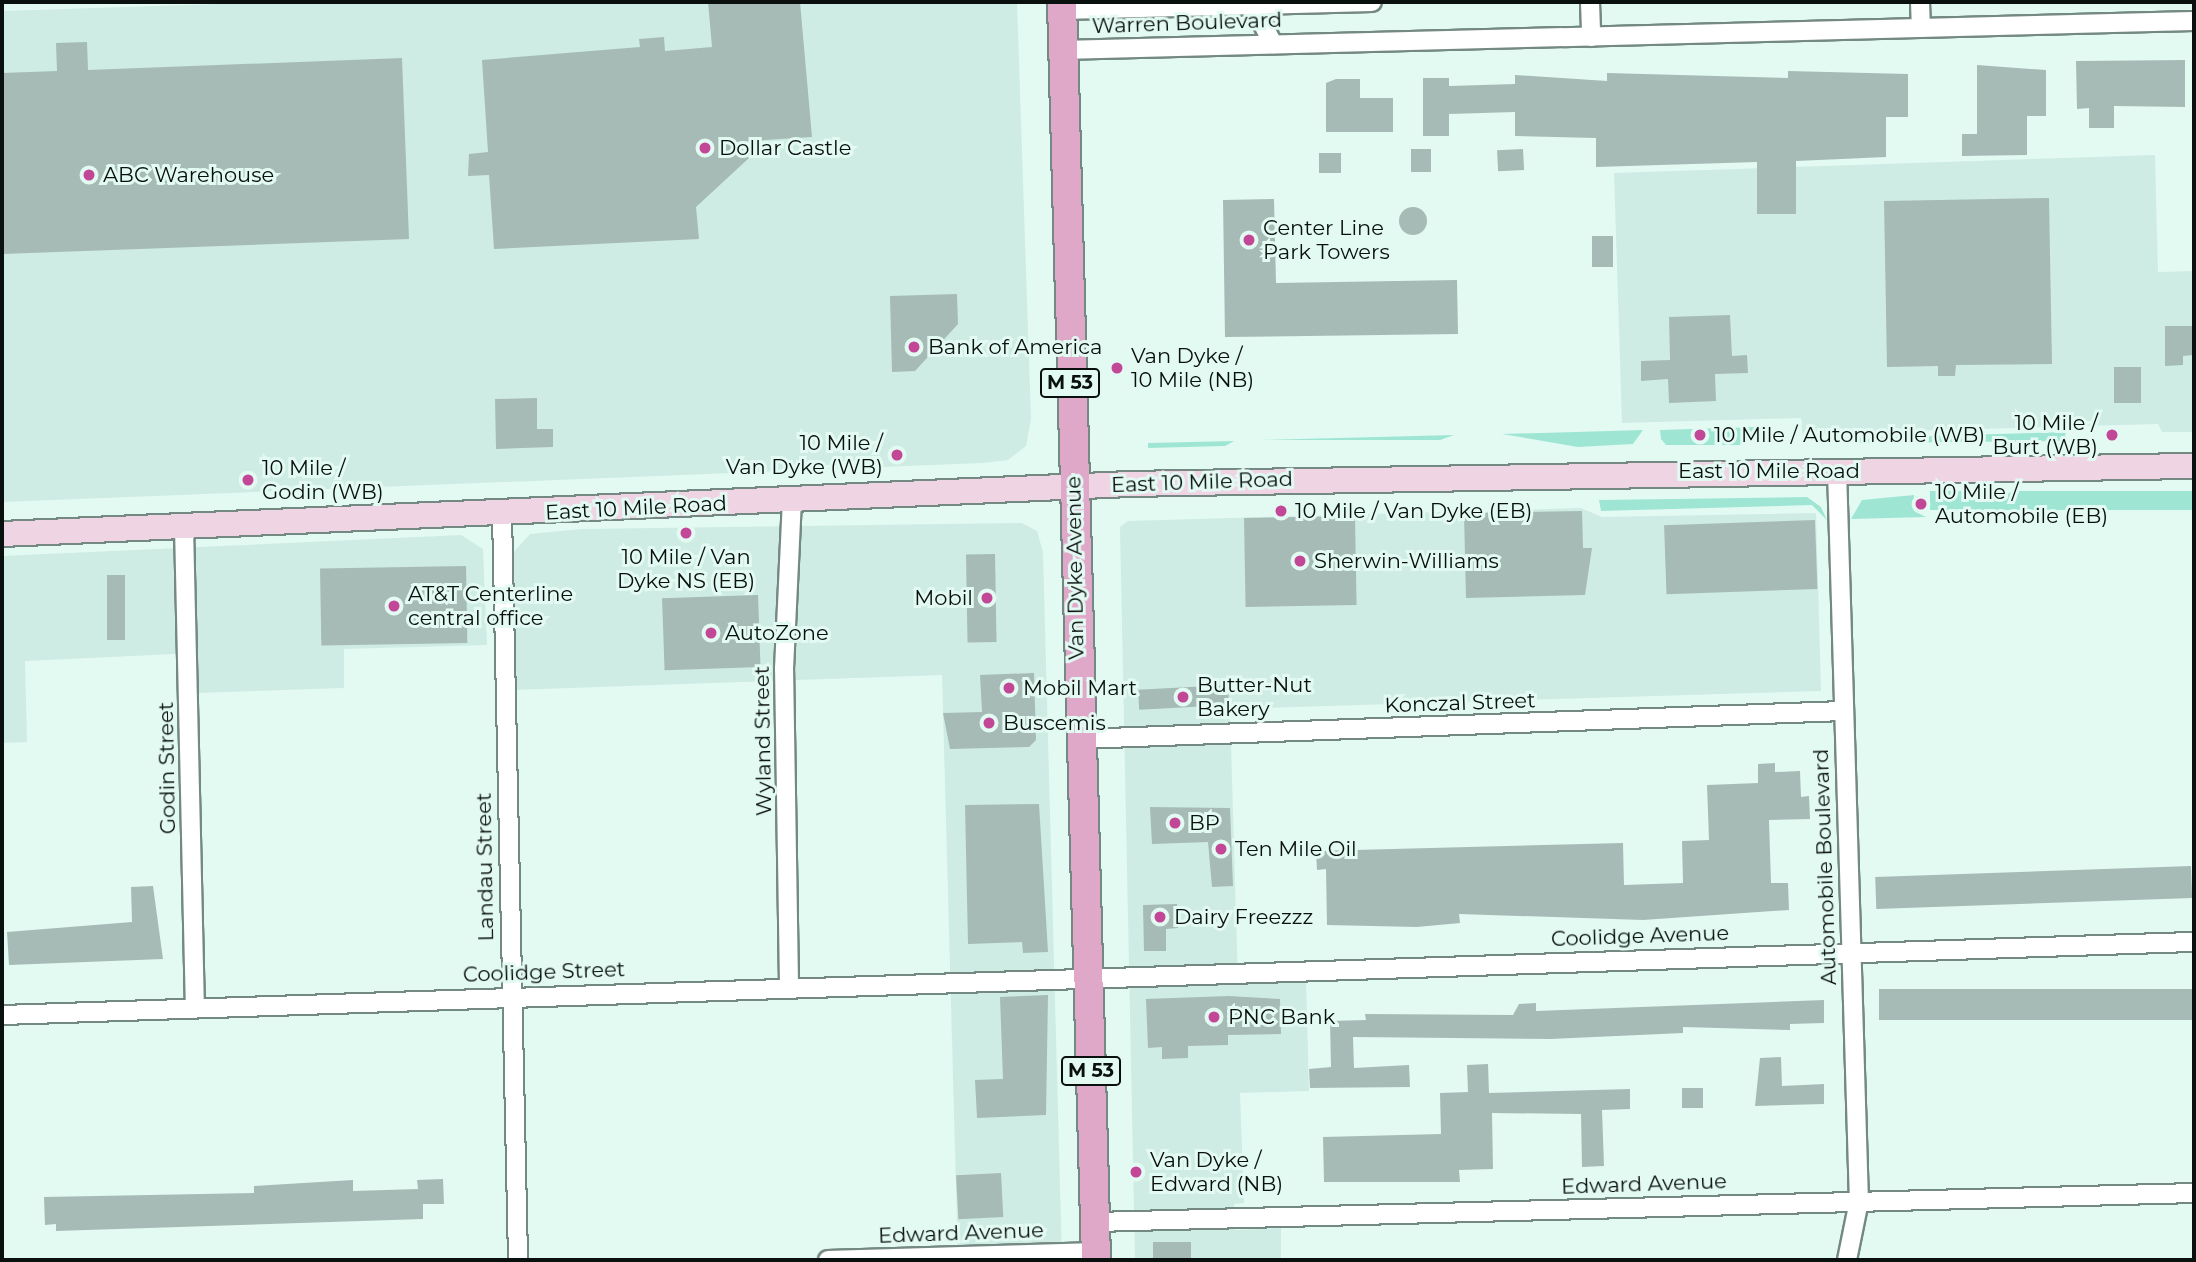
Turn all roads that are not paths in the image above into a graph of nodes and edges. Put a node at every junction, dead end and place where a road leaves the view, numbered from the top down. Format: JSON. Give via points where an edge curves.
{"nodes":[{"id":1,"x":1372,"y":2,"type":"edge"},
{"id":2,"x":1590,"y":2,"type":"edge"},
{"id":3,"x":1920,"y":2,"type":"edge"},
{"id":4,"x":1253,"y":5,"type":"junction"},
{"id":5,"x":1062,"y":6,"type":"edge"},
{"id":6,"x":2194,"y":21,"type":"edge"},
{"id":7,"x":1921,"y":28,"type":"junction"},
{"id":8,"x":1591,"y":37,"type":"junction"},
{"id":9,"x":1273,"y":44,"type":"junction"},
{"id":10,"x":1062,"y":50,"type":"junction"},
{"id":11,"x":2194,"y":466,"type":"edge"},
{"id":12,"x":1837,"y":470,"type":"junction"},
{"id":13,"x":1073,"y":486,"type":"junction"},
{"id":14,"x":792,"y":498,"type":"junction"},
{"id":15,"x":502,"y":514,"type":"junction"},
{"id":16,"x":184,"y":527,"type":"junction"},
{"id":17,"x":2,"y":534,"type":"edge"},
{"id":18,"x":1842,"y":711,"type":"junction"},
{"id":19,"x":1080,"y":739,"type":"junction"},
{"id":20,"x":2194,"y":942,"type":"edge"},
{"id":21,"x":1851,"y":953,"type":"junction"},
{"id":22,"x":1088,"y":976,"type":"junction"},
{"id":23,"x":789,"y":984,"type":"junction"},
{"id":24,"x":510,"y":996,"type":"junction"},
{"id":25,"x":195,"y":1008,"type":"junction"},
{"id":26,"x":2,"y":1015,"type":"edge"},
{"id":27,"x":2194,"y":1193,"type":"edge"},
{"id":28,"x":1859,"y":1201,"type":"junction"},
{"id":29,"x":1095,"y":1222,"type":"junction"},
{"id":30,"x":1096,"y":1256,"type":"edge"},
{"id":31,"x":518,"y":1260,"type":"edge"},
{"id":32,"x":828,"y":1260,"type":"edge"},
{"id":33,"x":1847,"y":1260,"type":"edge"}],
"edges":[{"from":1,"to":4,"type":"street","name":"Warren Boulevard"},
{"from":2,"to":8,"type":"street"},
{"from":3,"to":7,"type":"street"},
{"from":4,"to":5,"type":"street","name":"Warren Boulevard"},
{"from":4,"to":9,"type":"street"},
{"from":5,"to":10,"type":"main road","name":"Van Dyke Avenue","number":"M 53"},
{"from":6,"to":7,"type":"street","name":"Warren Boulevard"},
{"from":7,"to":8,"type":"street","name":"Warren Boulevard"},
{"from":8,"to":9,"type":"street","name":"Warren Boulevard"},
{"from":9,"to":10,"type":"street","name":"Warren Boulevard"},
{"from":10,"to":13,"type":"main road","name":"Van Dyke Avenue","number":"M 53"},
{"from":11,"to":12,"type":"main road","name":"East 10 Mile Road"},
{"from":12,"to":13,"type":"main road","name":"East 10 Mile Road"},
{"from":12,"to":18,"type":"street","name":"Automobile Boulevard"},
{"from":13,"to":14,"type":"main road","name":"East 10 Mile Road"},
{"from":13,"to":19,"type":"main road","name":"Van Dyke Avenue","number":"M 53"},
{"from":14,"to":15,"type":"main road","name":"East 10 Mile Road"},
{"from":14,"to":23,"type":"street","name":"Wyland Street","via":[[784,669]]},
{"from":15,"to":16,"type":"main road","name":"East 10 Mile Road"},
{"from":15,"to":24,"type":"street","name":"Landau Street"},
{"from":16,"to":17,"type":"main road","name":"East 10 Mile Road"},
{"from":16,"to":25,"type":"street","name":"Godin Street"},
{"from":18,"to":19,"type":"street","name":"Konczal Street"},
{"from":18,"to":21,"type":"street","name":"Automobile Boulevard"},
{"from":19,"to":22,"type":"main road","name":"Van Dyke Avenue","number":"M 53"},
{"from":20,"to":21,"type":"street","name":"Coolidge Avenue"},
{"from":21,"to":22,"type":"street","name":"Coolidge Avenue"},
{"from":21,"to":28,"type":"street","name":"Automobile Boulevard"},
{"from":22,"to":23,"type":"street","name":"Coolidge Street"},
{"from":22,"to":29,"type":"main road","name":"Van Dyke Avenue","number":"M 53"},
{"from":23,"to":24,"type":"street","name":"Coolidge Street"},
{"from":24,"to":25,"type":"street","name":"Coolidge Street"},
{"from":24,"to":31,"type":"street","name":"Landau Street"},
{"from":25,"to":26,"type":"street","name":"Coolidge Street"},
{"from":27,"to":28,"type":"street","name":"Edward Avenue"},
{"from":28,"to":29,"type":"street","name":"Edward Avenue"},
{"from":28,"to":33,"type":"street","name":"Automobile Boulevard"},
{"from":29,"to":30,"type":"main road","name":"Van Dyke Avenue","number":"M 53"},
{"from":30,"to":32,"type":"street","name":"Edward Avenue"}]}
